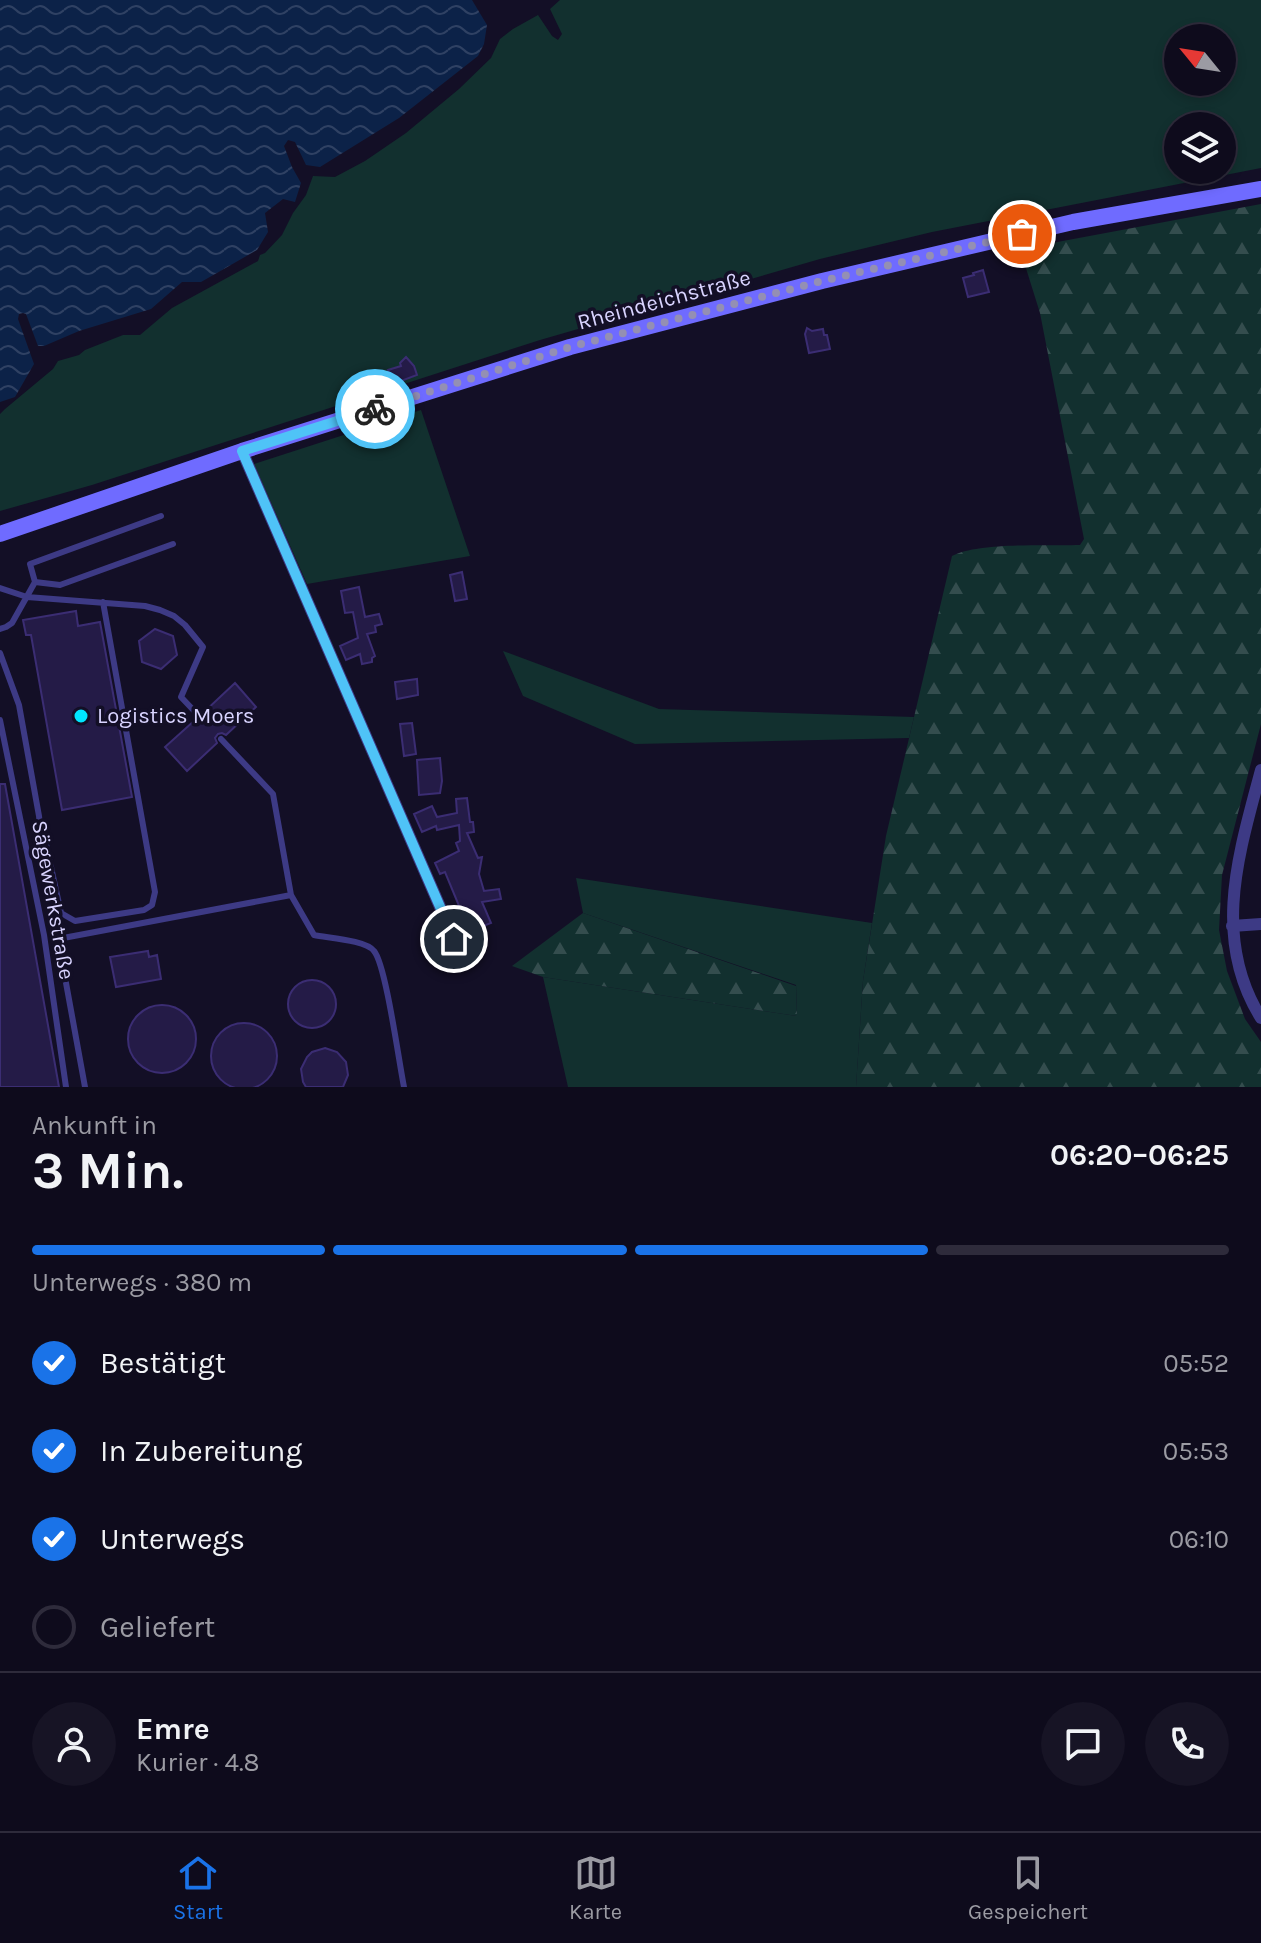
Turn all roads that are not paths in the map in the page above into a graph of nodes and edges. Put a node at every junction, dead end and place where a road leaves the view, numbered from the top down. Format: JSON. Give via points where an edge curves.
{"nodes":[{"id":1,"x":1261,"y":189,"type":"edge"},
{"id":2,"x":242,"y":451,"type":"junction"},
{"id":3,"x":161,"y":516,"type":"dead end"},
{"id":4,"x":0,"y":534,"type":"edge"},
{"id":5,"x":173,"y":544,"type":"dead end"},
{"id":6,"x":35,"y":582,"type":"junction"},
{"id":7,"x":0,"y":588,"type":"edge"},
{"id":8,"x":27,"y":597,"type":"junction"},
{"id":9,"x":103,"y":602,"type":"junction"},
{"id":10,"x":0,"y":629,"type":"edge"},
{"id":11,"x":0,"y":653,"type":"edge"},
{"id":12,"x":199,"y":716,"type":"dead end"},
{"id":13,"x":0,"y":720,"type":"edge"},
{"id":14,"x":221,"y":739,"type":"dead end"},
{"id":15,"x":1261,"y":771,"type":"edge"},
{"id":16,"x":39,"y":816,"type":"junction"},
{"id":17,"x":291,"y":895,"type":"junction"},
{"id":18,"x":1261,"y":924,"type":"edge"},
{"id":19,"x":1232,"y":926,"type":"junction"},
{"id":20,"x":58,"y":939,"type":"junction"},
{"id":21,"x":454,"y":939,"type":"dead end"},
{"id":22,"x":1261,"y":1018,"type":"edge"},
{"id":23,"x":66,"y":1087,"type":"edge"},
{"id":24,"x":85,"y":1087,"type":"edge"},
{"id":25,"x":404,"y":1087,"type":"edge"}],
"edges":[{"from":1,"to":2,"type":"main road","name":"Rheindeichstraße","via":[[1073,222],[822,281],[570,347]]},
{"from":2,"to":4,"type":"main road","name":"Rheindeichstraße"},
{"from":2,"to":21,"type":"street"},
{"from":3,"to":6,"type":"lane","via":[[30,564]]},
{"from":5,"to":6,"type":"lane","via":[[60,585]]},
{"from":6,"to":8,"type":"lane"},
{"from":7,"to":8,"type":"lane"},
{"from":8,"to":9,"type":"lane"},
{"from":8,"to":10,"type":"lane","via":[[12,623]]},
{"from":9,"to":12,"type":"lane","via":[[160,610],[185,625],[203,647],[181,697]]},
{"from":9,"to":16,"type":"lane","via":[[155,892],[152,905],[75,921],[61,913]]},
{"from":11,"to":16,"type":"lane","via":[[19,705]]},
{"from":13,"to":23,"type":"lane","name":"Sägewerkstraße","via":[[44,935]]},
{"from":14,"to":17,"type":"lane","via":[[273,794]]},
{"from":15,"to":19,"type":"street","via":[[1236,875]]},
{"from":16,"to":20,"type":"lane"},
{"from":17,"to":20,"type":"lane"},
{"from":17,"to":25,"type":"lane","via":[[314,935],[375,951]]},
{"from":18,"to":19,"type":"street"},
{"from":19,"to":22,"type":"street","via":[[1242,973]]},
{"from":20,"to":24,"type":"lane"}]}
